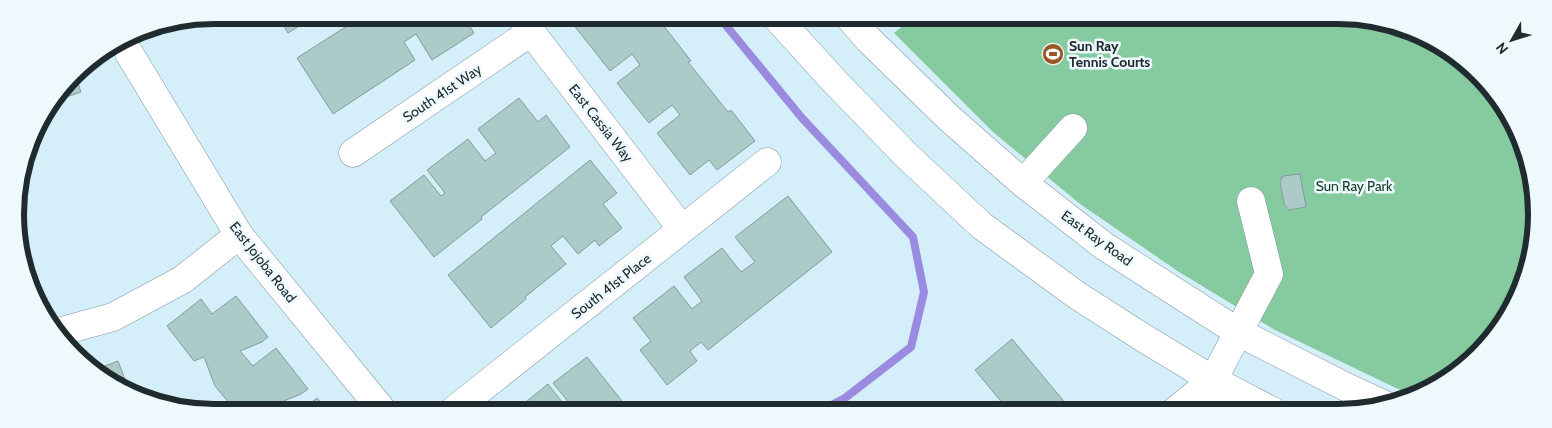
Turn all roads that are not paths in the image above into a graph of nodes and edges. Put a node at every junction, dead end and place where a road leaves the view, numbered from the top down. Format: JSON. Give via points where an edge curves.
{"nodes":[{"id":1,"x":526,"y":24,"type":"edge"},
{"id":2,"x":782,"y":24,"type":"edge"},
{"id":3,"x":856,"y":24,"type":"edge"},
{"id":4,"x":129,"y":53,"type":"dead end"},
{"id":5,"x":1073,"y":128,"type":"dead end"},
{"id":6,"x":353,"y":153,"type":"dead end"},
{"id":7,"x":767,"y":162,"type":"dead end"},
{"id":8,"x":1023,"y":183,"type":"junction"},
{"id":9,"x":1251,"y":201,"type":"dead end"},
{"id":10,"x":682,"y":229,"type":"junction"},
{"id":11,"x":239,"y":235,"type":"junction"},
{"id":12,"x":64,"y":331,"type":"edge"},
{"id":13,"x":1238,"y":332,"type":"junction"},
{"id":14,"x":1213,"y":380,"type":"junction"},
{"id":15,"x":1376,"y":401,"type":"edge"},
{"id":16,"x":377,"y":404,"type":"edge"},
{"id":17,"x":462,"y":404,"type":"edge"},
{"id":18,"x":1184,"y":404,"type":"edge"},
{"id":19,"x":1208,"y":404,"type":"edge"},
{"id":20,"x":1259,"y":404,"type":"edge"}],
"edges":[{"from":1,"to":6,"type":"street","name":"South 41st Way"},
{"from":1,"to":10,"type":"street","name":"East Cassia Way"},
{"from":2,"to":14,"type":"street","via":[[907,156],[982,226],[1078,296]]},
{"from":3,"to":8,"type":"street","name":"East Ray Road","via":[[942,111]]},
{"from":4,"to":11,"type":"street","name":"East Jojoba Road"},
{"from":5,"to":8,"type":"street"},
{"from":7,"to":10,"type":"street","name":"South 41st Place"},
{"from":8,"to":13,"type":"street","name":"East Ray Road","via":[[1104,246]]},
{"from":9,"to":13,"type":"street","via":[[1269,274]]},
{"from":10,"to":17,"type":"street","name":"South 41st Place"},
{"from":11,"to":12,"type":"street","via":[[182,280],[113,317]]},
{"from":11,"to":16,"type":"street","name":"East Jojoba Road"},
{"from":13,"to":14,"type":"street"},
{"from":13,"to":15,"type":"street","name":"East Ray Road"},
{"from":14,"to":18,"type":"street"},
{"from":14,"to":19,"type":"street"},
{"from":14,"to":20,"type":"street"}]}
